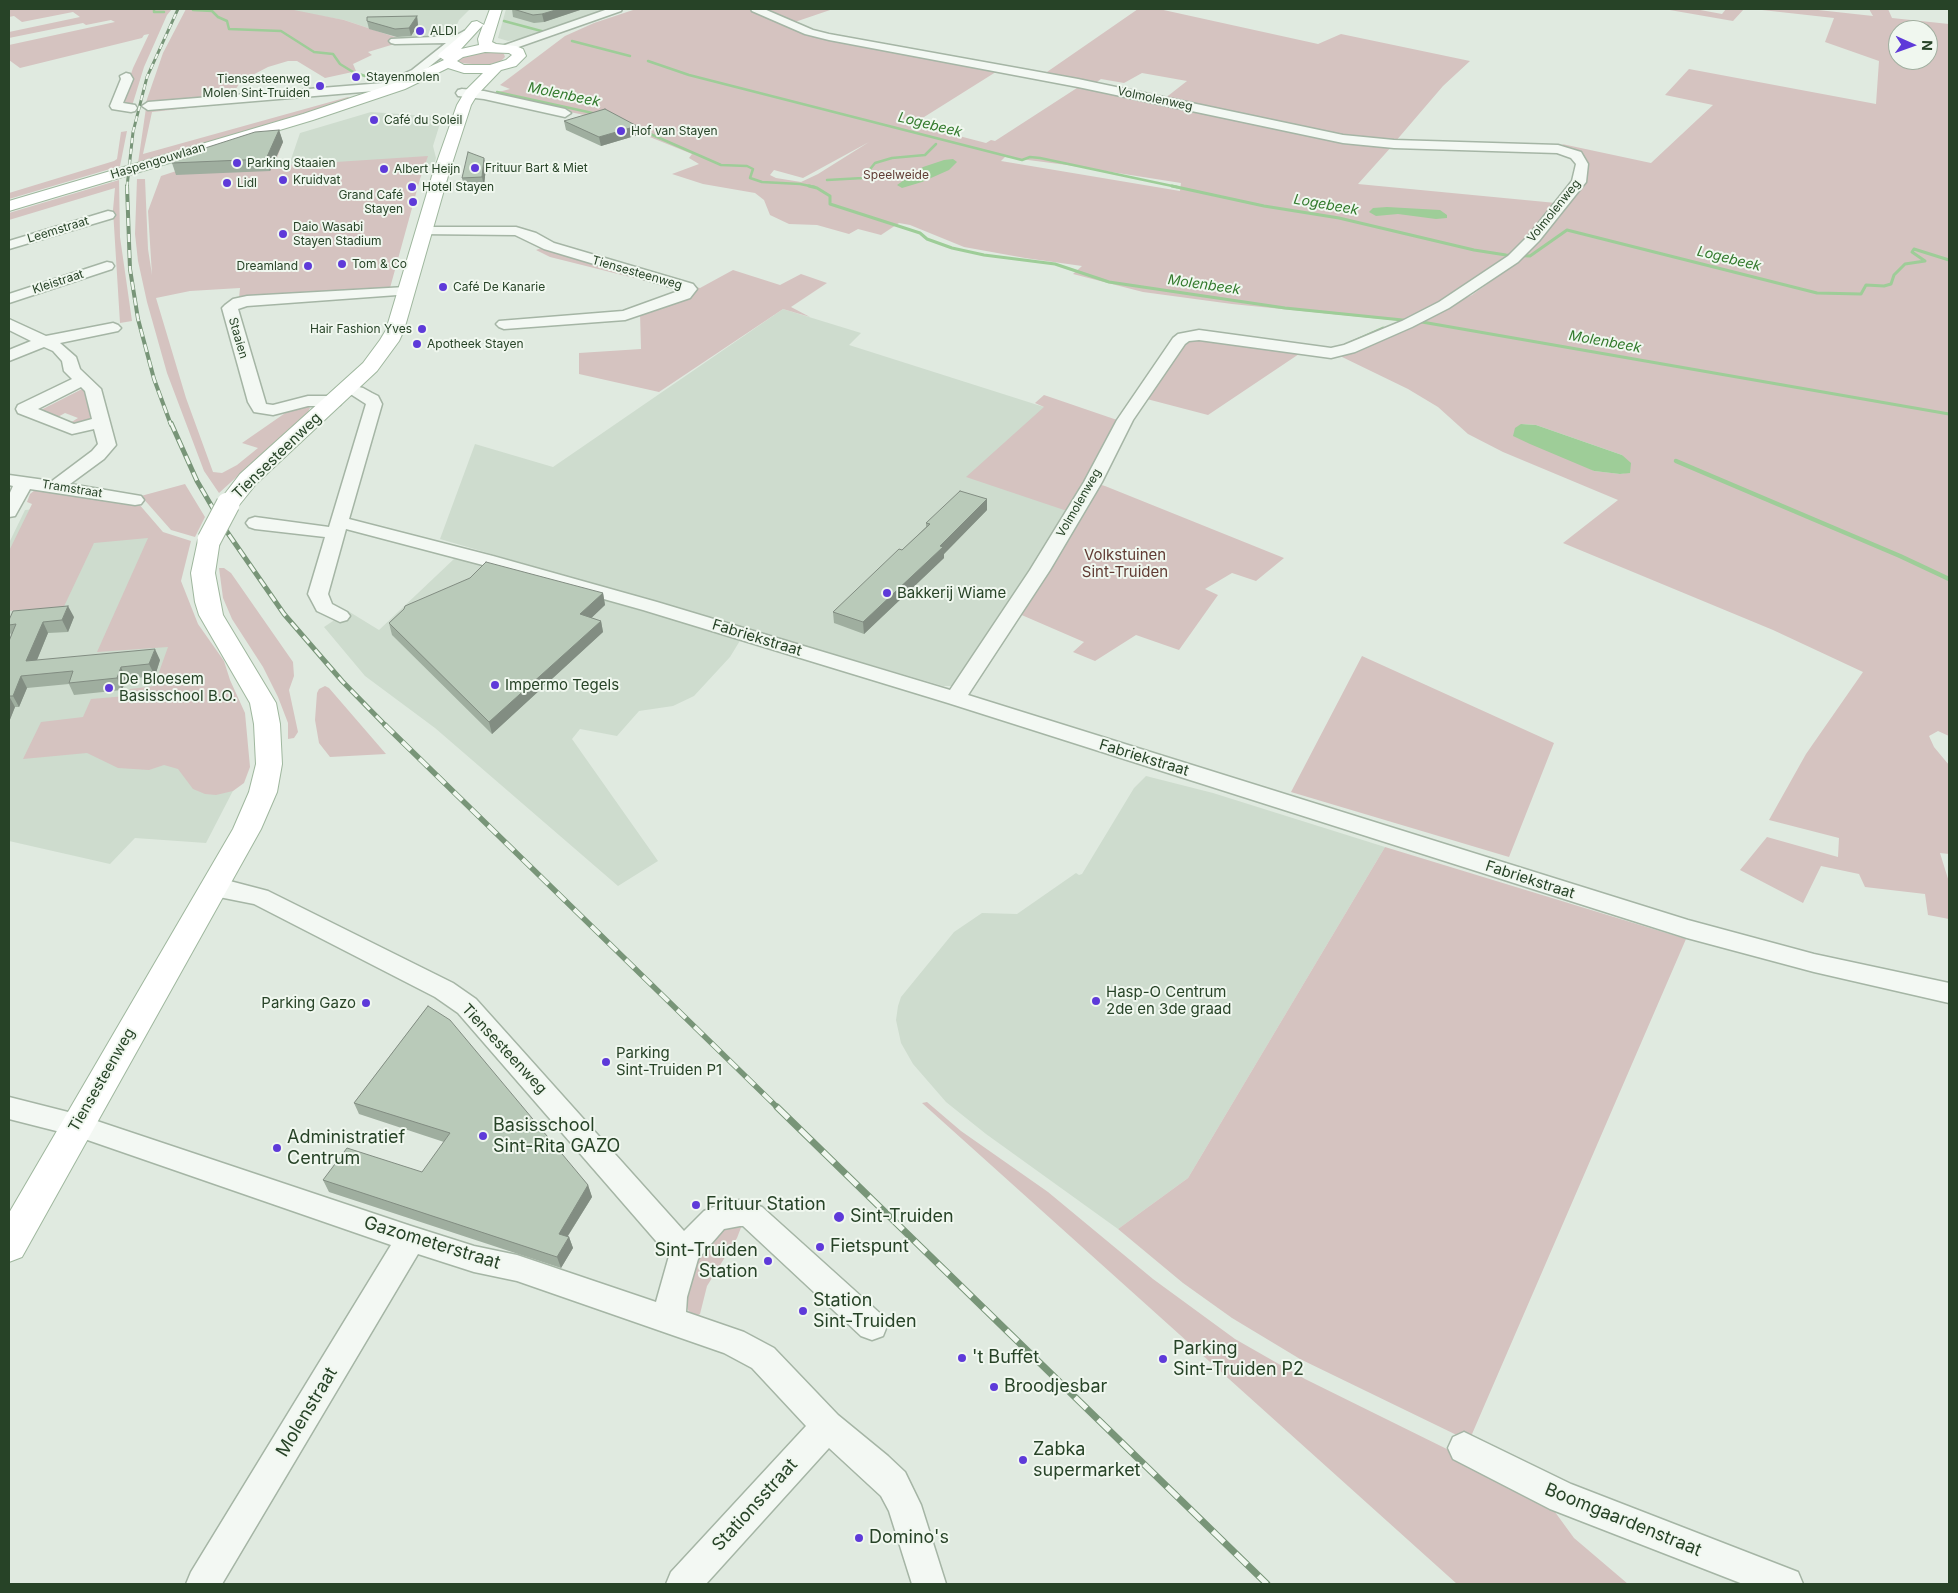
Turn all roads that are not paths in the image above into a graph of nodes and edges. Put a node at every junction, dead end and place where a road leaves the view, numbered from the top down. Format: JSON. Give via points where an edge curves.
{"nodes":[{"id":1,"x":484,"y":9,"type":"edge"},
{"id":2,"x":496,"y":9,"type":"edge"},
{"id":3,"x":617,"y":9,"type":"edge"},
{"id":4,"x":756,"y":9,"type":"edge"},
{"id":5,"x":475,"y":28,"type":"junction"},
{"id":6,"x":458,"y":39,"type":"junction"},
{"id":7,"x":395,"y":40,"type":"edge"},
{"id":8,"x":507,"y":49,"type":"junction"},
{"id":9,"x":467,"y":51,"type":"junction"},
{"id":10,"x":462,"y":67,"type":"junction"},
{"id":11,"x":496,"y":68,"type":"junction"},
{"id":12,"x":126,"y":76,"type":"dead end"},
{"id":13,"x":422,"y":83,"type":"junction"},
{"id":14,"x":310,"y":84,"type":"dead end"},
{"id":15,"x":467,"y":91,"type":"junction"},
{"id":16,"x":297,"y":92,"type":"junction"},
{"id":17,"x":383,"y":92,"type":"junction"},
{"id":18,"x":367,"y":93,"type":"junction"},
{"id":19,"x":148,"y":106,"type":"dead end"},
{"id":20,"x":126,"y":108,"type":"dead end"},
{"id":21,"x":565,"y":113,"type":"dead end"},
{"id":22,"x":308,"y":116,"type":"junction"},
{"id":23,"x":9,"y":206,"type":"edge"},
{"id":24,"x":108,"y":215,"type":"dead end"},
{"id":25,"x":424,"y":231,"type":"junction"},
{"id":26,"x":9,"y":245,"type":"edge"},
{"id":27,"x":107,"y":266,"type":"dead end"},
{"id":28,"x":406,"y":291,"type":"junction"},
{"id":29,"x":9,"y":299,"type":"edge"},
{"id":30,"x":9,"y":324,"type":"edge"},
{"id":31,"x":504,"y":324,"type":"dead end"},
{"id":32,"x":113,"y":328,"type":"dead end"},
{"id":33,"x":42,"y":342,"type":"junction"},
{"id":34,"x":9,"y":356,"type":"edge"},
{"id":35,"x":82,"y":380,"type":"junction"},
{"id":36,"x":340,"y":395,"type":"junction"},
{"id":37,"x":101,"y":422,"type":"junction"},
{"id":38,"x":16,"y":481,"type":"edge"},
{"id":39,"x":57,"y":486,"type":"junction"},
{"id":40,"x":135,"y":500,"type":"dead end"},
{"id":41,"x":9,"y":512,"type":"edge"},
{"id":42,"x":255,"y":523,"type":"dead end"},
{"id":43,"x":337,"y":528,"type":"junction"},
{"id":44,"x":340,"y":616,"type":"dead end"},
{"id":45,"x":955,"y":698,"type":"junction"},
{"id":46,"x":212,"y":888,"type":"junction"},
{"id":47,"x":1949,"y":993,"type":"edge"},
{"id":48,"x":9,"y":1108,"type":"edge"},
{"id":49,"x":76,"y":1125,"type":"junction"},
{"id":50,"x":411,"y":1239,"type":"junction"},
{"id":51,"x":9,"y":1246,"type":"edge"},
{"id":52,"x":685,"y":1253,"type":"junction"},
{"id":53,"x":670,"y":1319,"type":"junction"},
{"id":54,"x":872,"y":1326,"type":"dead end"},
{"id":55,"x":827,"y":1426,"type":"junction"},
{"id":56,"x":1464,"y":1448,"type":"dead end"},
{"id":57,"x":922,"y":1579,"type":"edge"},
{"id":58,"x":203,"y":1584,"type":"edge"},
{"id":59,"x":683,"y":1584,"type":"edge"},
{"id":60,"x":1786,"y":1584,"type":"edge"}],
"edges":[{"from":1,"to":5,"type":"main road"},
{"from":2,"to":8,"type":"main road","via":[[484,42]]},
{"from":3,"to":8,"type":"street"},
{"from":4,"to":45,"type":"street","name":"Volmolenweg","via":[[829,37],[1078,83],[1343,139],[1394,144],[1549,148],[1570,152],[1580,159],[1583,170],[1579,182],[1525,247],[1500,269],[1413,321],[1349,349],[1331,353],[1199,335],[1179,341],[1125,420],[1093,482],[1040,570]]},
{"from":5,"to":6,"type":"street"},
{"from":5,"to":9,"type":"main road"},
{"from":5,"to":17,"type":"main road","via":[[431,67]]},
{"from":6,"to":7,"type":"street"},
{"from":6,"to":18,"type":"street","via":[[408,76]]},
{"from":8,"to":9,"type":"main road"},
{"from":8,"to":11,"type":"main road","via":[[517,60]]},
{"from":9,"to":10,"type":"main road","via":[[452,57]]},
{"from":10,"to":11,"type":"main road"},
{"from":10,"to":13,"type":"main road","name":"Haspengouwlaan"},
{"from":10,"to":15,"type":"main road","name":"Tiensesteenweg","via":[[477,75]]},
{"from":10,"to":17,"type":"main road","name":"Haspengouwlaan"},
{"from":11,"to":15,"type":"main road","name":"Tiensesteenweg"},
{"from":12,"to":20,"type":"street","via":[[116,105]]},
{"from":13,"to":15,"type":"main road","via":[[447,80]]},
{"from":13,"to":22,"type":"main road","name":"Haspengouwlaan","via":[[372,101]]},
{"from":14,"to":16,"type":"street"},
{"from":15,"to":21,"type":"street"},
{"from":15,"to":25,"type":"main road","name":"Tiensesteenweg"},
{"from":16,"to":18,"type":"street","via":[[352,88]]},
{"from":16,"to":19,"type":"street"},
{"from":17,"to":18,"type":"main road","name":"Haspengouwlaan"},
{"from":18,"to":22,"type":"main road","name":"Haspengouwlaan"},
{"from":22,"to":23,"type":"main road","name":"Haspengouwlaan"},
{"from":24,"to":26,"type":"street","name":"Leemstraat"},
{"from":25,"to":28,"type":"main road","name":"Tiensesteenweg"},
{"from":25,"to":31,"type":"street","name":"Tiensesteenweg","via":[[516,231],[564,251],[690,289],[685,295],[625,315]]},
{"from":27,"to":29,"type":"street","name":"Kleistraat"},
{"from":28,"to":36,"type":"main road","name":"Tiensesteenweg","via":[[390,341],[370,367]]},
{"from":28,"to":36,"type":"street","name":"Staaien","via":[[247,301],[238,302],[230,308],[260,408],[273,410]]},
{"from":30,"to":33,"type":"street","via":[[31,333]]},
{"from":32,"to":33,"type":"street"},
{"from":33,"to":34,"type":"street"},
{"from":33,"to":35,"type":"street","via":[[66,354],[72,371]]},
{"from":35,"to":37,"type":"street","via":[[92,389]]},
{"from":35,"to":37,"type":"street","via":[[24,409],[72,429]]},
{"from":36,"to":43,"type":"street","via":[[366,396],[374,404]]},
{"from":36,"to":46,"type":"main road","name":"Tiensesteenweg","bridge":true,"via":[[248,479],[215,526],[205,557],[204,587],[211,615],[263,703],[269,764],[247,829]]},
{"from":37,"to":39,"type":"street","via":[[106,445],[98,455]]},
{"from":38,"to":39,"type":"street","name":"Tramstraat"},
{"from":38,"to":41,"type":"street"},
{"from":39,"to":40,"type":"street","name":"Tramstraat"},
{"from":42,"to":43,"type":"street"},
{"from":43,"to":44,"type":"street","via":[[318,594],[324,607]]},
{"from":43,"to":45,"type":"street","name":"Fabriekstraat","via":[[486,560]]},
{"from":45,"to":47,"type":"street","name":"Fabriekstraat","via":[[1686,929],[1814,963]]},
{"from":46,"to":49,"type":"main road","name":"Tiensesteenweg"},
{"from":46,"to":52,"type":"street","name":"Tiensesteenweg","via":[[260,897],[429,982],[467,1006]]},
{"from":48,"to":49,"type":"street","name":"Gazometerstraat"},
{"from":49,"to":50,"type":"street","name":"Gazometerstraat"},
{"from":49,"to":51,"type":"main road","name":"Tiensesteenweg"},
{"from":50,"to":53,"type":"street","name":"Gazometerstraat","via":[[474,1259],[517,1268]]},
{"from":50,"to":58,"type":"street","name":"Molenstraat"},
{"from":52,"to":53,"type":"street","via":[[672,1297]]},
{"from":52,"to":54,"type":"street","via":[[714,1220],[728,1214],[752,1216]]},
{"from":53,"to":55,"type":"street","name":"Gazometerstraat","via":[[730,1341],[762,1358]]},
{"from":55,"to":57,"type":"street","name":"Gazometerstraat","via":[[893,1484],[904,1505]]},
{"from":55,"to":59,"type":"street","name":"Stationsstraat"},
{"from":56,"to":60,"type":"street","name":"Boomgaardenstraat","via":[[1562,1497]]}]}
